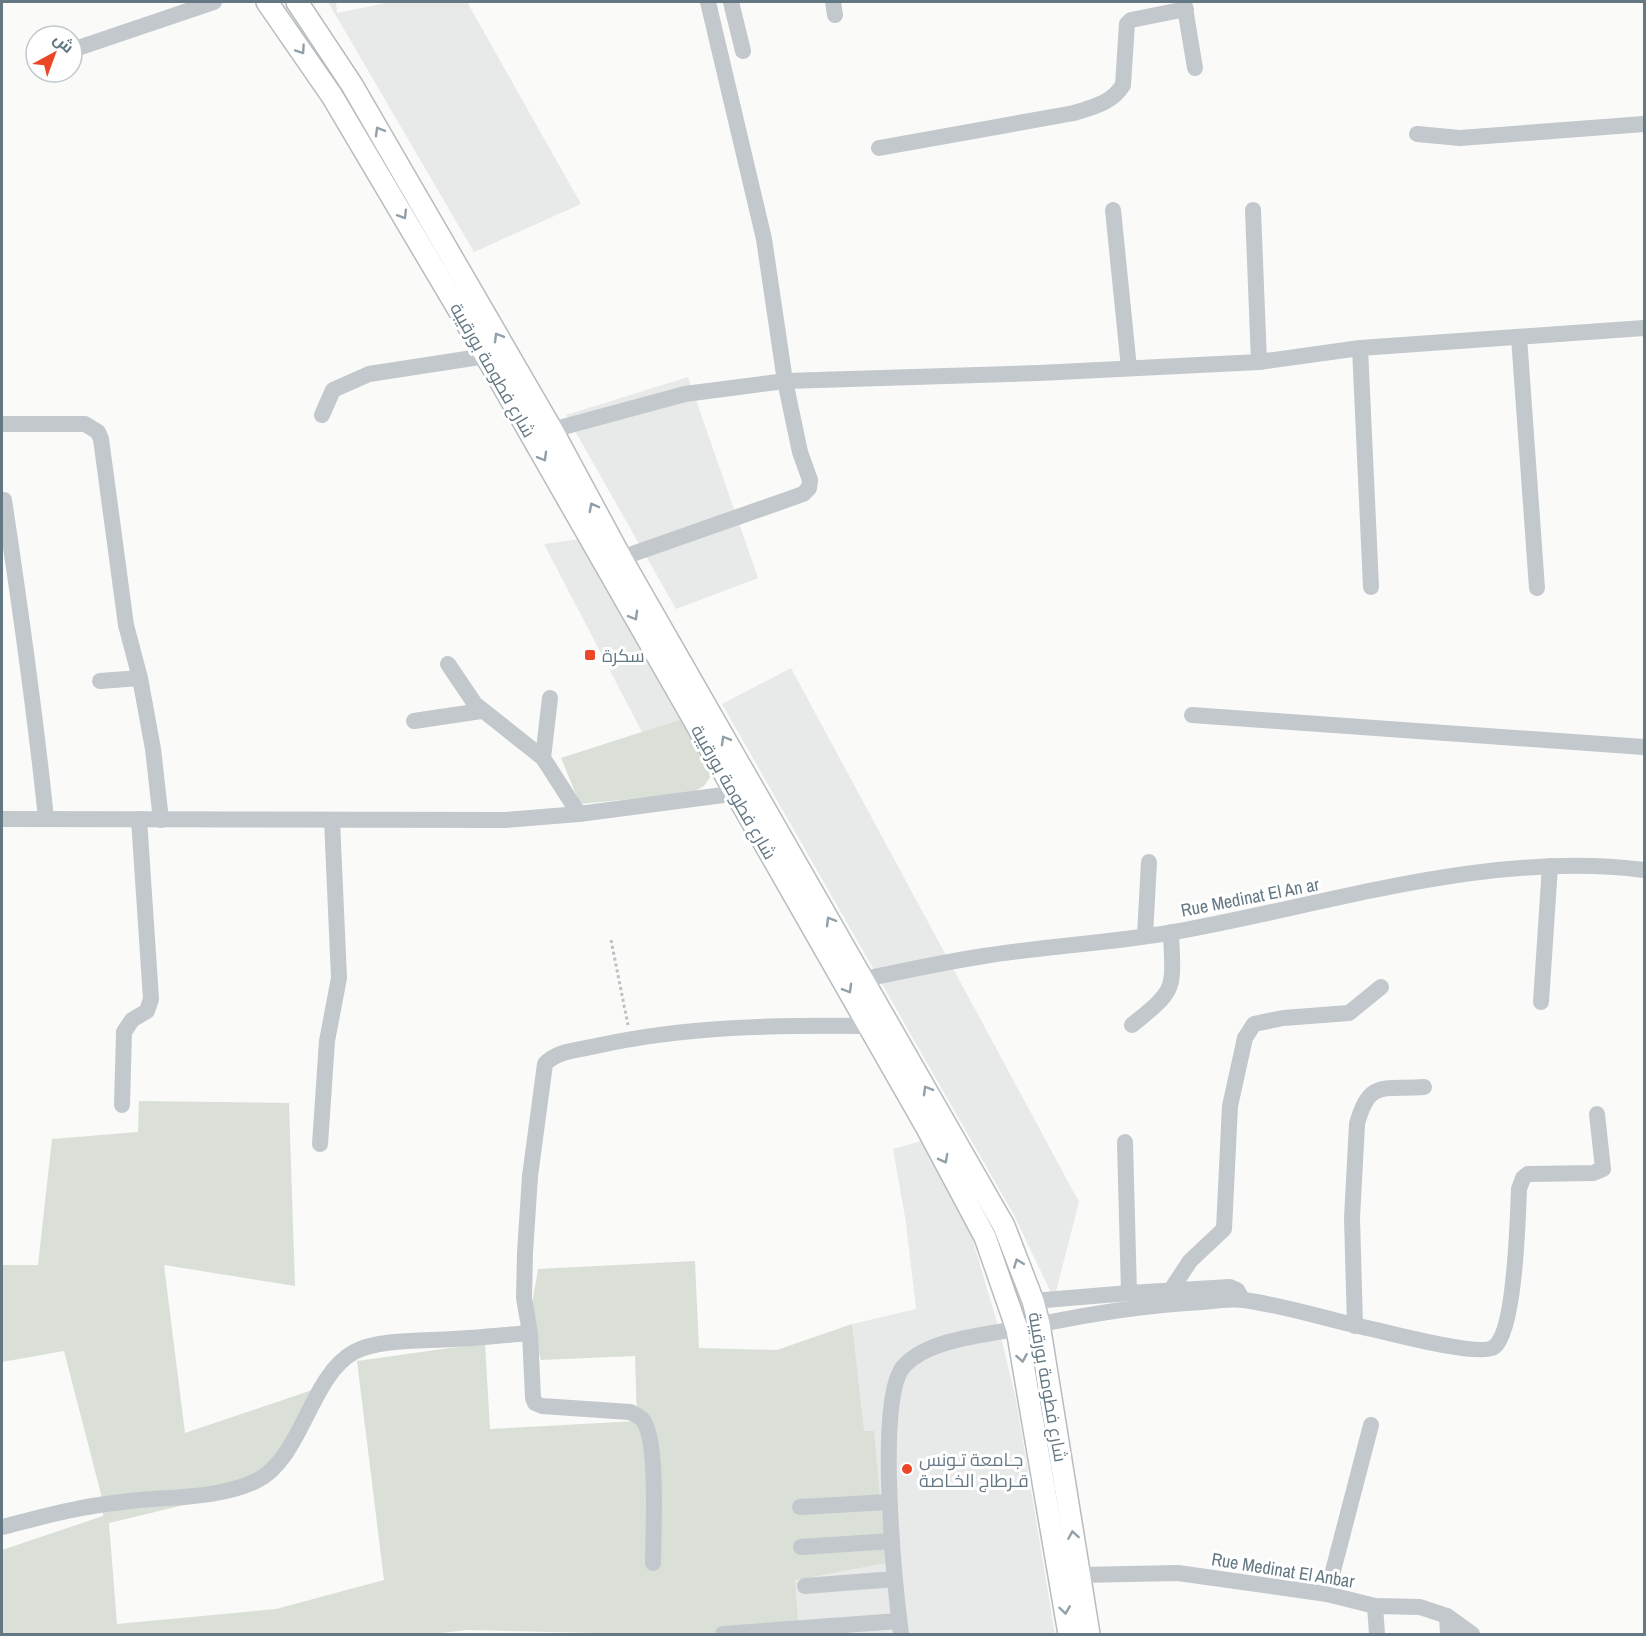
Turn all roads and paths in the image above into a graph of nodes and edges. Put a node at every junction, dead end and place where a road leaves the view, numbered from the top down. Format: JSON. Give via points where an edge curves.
{"nodes":[{"id":1,"x":214,"y":2,"type":"edge"},
{"id":2,"x":267,"y":2,"type":"edge"},
{"id":3,"x":297,"y":2,"type":"edge"},
{"id":4,"x":708,"y":2,"type":"edge"},
{"id":5,"x":731,"y":2,"type":"edge"},
{"id":6,"x":1185,"y":5,"type":"edge"},
{"id":7,"x":84,"y":46,"type":"edge"},
{"id":8,"x":743,"y":51,"type":"dead end"},
{"id":9,"x":1196,"y":68,"type":"dead end"},
{"id":10,"x":1644,"y":124,"type":"edge"},
{"id":11,"x":1417,"y":134,"type":"dead end"},
{"id":12,"x":879,"y":148,"type":"dead end"},
{"id":13,"x":1113,"y":210,"type":"dead end"},
{"id":14,"x":1253,"y":210,"type":"dead end"},
{"id":15,"x":1644,"y":328,"type":"edge"},
{"id":16,"x":1519,"y":337,"type":"junction"},
{"id":17,"x":1360,"y":348,"type":"junction"},
{"id":18,"x":486,"y":356,"type":"junction"},
{"id":19,"x":1259,"y":362,"type":"junction"},
{"id":20,"x":1129,"y":368,"type":"junction"},
{"id":21,"x":785,"y":381,"type":"junction"},
{"id":22,"x":322,"y":415,"type":"dead end"},
{"id":23,"x":2,"y":424,"type":"edge"},
{"id":24,"x":552,"y":430,"type":"junction"},
{"id":25,"x":4,"y":500,"type":"dead end"},
{"id":26,"x":621,"y":558,"type":"junction"},
{"id":27,"x":8,"y":572,"type":"edge"},
{"id":28,"x":1371,"y":587,"type":"dead end"},
{"id":29,"x":1537,"y":588,"type":"dead end"},
{"id":30,"x":448,"y":664,"type":"dead end"},
{"id":31,"x":141,"y":678,"type":"junction"},
{"id":32,"x":100,"y":681,"type":"dead end"},
{"id":33,"x":550,"y":698,"type":"dead end"},
{"id":34,"x":482,"y":711,"type":"junction"},
{"id":35,"x":1192,"y":715,"type":"dead end"},
{"id":36,"x":414,"y":721,"type":"dead end"},
{"id":37,"x":1644,"y":747,"type":"edge"},
{"id":38,"x":543,"y":758,"type":"junction"},
{"id":39,"x":744,"y":792,"type":"junction"},
{"id":40,"x":579,"y":814,"type":"junction"},
{"id":41,"x":46,"y":818,"type":"junction"},
{"id":42,"x":2,"y":819,"type":"edge"},
{"id":43,"x":139,"y":819,"type":"junction"},
{"id":44,"x":161,"y":819,"type":"junction"},
{"id":45,"x":332,"y":820,"type":"junction"},
{"id":46,"x":1149,"y":862,"type":"dead end"},
{"id":47,"x":1550,"y":866,"type":"junction"},
{"id":48,"x":1644,"y":870,"type":"edge"},
{"id":49,"x":1172,"y":932,"type":"junction"},
{"id":50,"x":1145,"y":935,"type":"junction"},
{"id":51,"x":611,"y":940,"type":"dead end"},
{"id":52,"x":864,"y":978,"type":"junction"},
{"id":53,"x":1381,"y":987,"type":"dead end"},
{"id":54,"x":1542,"y":1002,"type":"dead end"},
{"id":55,"x":1132,"y":1025,"type":"dead end"},
{"id":56,"x":869,"y":1026,"type":"junction"},
{"id":57,"x":631,"y":1038,"type":"junction"},
{"id":58,"x":1425,"y":1087,"type":"dead end"},
{"id":59,"x":122,"y":1105,"type":"dead end"},
{"id":60,"x":1597,"y":1114,"type":"dead end"},
{"id":61,"x":1125,"y":1142,"type":"dead end"},
{"id":62,"x":320,"y":1144,"type":"dead end"},
{"id":63,"x":1171,"y":1290,"type":"junction"},
{"id":64,"x":1129,"y":1293,"type":"junction"},
{"id":65,"x":1242,"y":1299,"type":"junction"},
{"id":66,"x":1033,"y":1301,"type":"junction"},
{"id":67,"x":1039,"y":1324,"type":"junction"},
{"id":68,"x":1354,"y":1326,"type":"junction"},
{"id":69,"x":1017,"y":1329,"type":"junction"},
{"id":70,"x":530,"y":1333,"type":"junction"},
{"id":71,"x":1371,"y":1425,"type":"dead end"},
{"id":72,"x":888,"y":1502,"type":"junction"},
{"id":73,"x":800,"y":1507,"type":"dead end"},
{"id":74,"x":2,"y":1527,"type":"edge"},
{"id":75,"x":892,"y":1541,"type":"junction"},
{"id":76,"x":801,"y":1547,"type":"dead end"},
{"id":77,"x":653,"y":1563,"type":"dead end"},
{"id":78,"x":1080,"y":1575,"type":"junction"},
{"id":79,"x":895,"y":1579,"type":"junction"},
{"id":80,"x":805,"y":1586,"type":"dead end"},
{"id":81,"x":1327,"y":1594,"type":"junction"},
{"id":82,"x":1375,"y":1606,"type":"junction"},
{"id":83,"x":1446,"y":1616,"type":"junction"},
{"id":84,"x":900,"y":1628,"type":"edge"},
{"id":85,"x":723,"y":1635,"type":"edge"},
{"id":86,"x":1069,"y":1635,"type":"edge"},
{"id":87,"x":1089,"y":1635,"type":"edge"},
{"id":88,"x":1377,"y":1635,"type":"edge"},
{"id":89,"x":1448,"y":1635,"type":"edge"},
{"id":90,"x":1472,"y":1635,"type":"edge"}],
"edges":[{"from":1,"to":7,"type":"street"},
{"from":2,"to":18,"type":"main road","name":"شارع فطومة بورقيبة","one_way":true,"via":[[332,96]]},
{"from":24,"to":3,"type":"main road","name":"شارع فطومة بورقيبة","one_way":true,"via":[[352,85]]},
{"from":4,"to":21,"type":"street","via":[[764,239]]},
{"from":5,"to":8,"type":"street"},
{"from":6,"to":9,"type":"street"},
{"from":6,"to":12,"type":"street","via":[[1126,24],[1123,85],[1100,105]]},
{"from":10,"to":11,"type":"street","via":[[1460,138]]},
{"from":13,"to":20,"type":"street"},
{"from":14,"to":19,"type":"street"},
{"from":15,"to":16,"type":"street"},
{"from":16,"to":17,"type":"street"},
{"from":16,"to":29,"type":"street"},
{"from":17,"to":19,"type":"street"},
{"from":17,"to":28,"type":"street"},
{"from":18,"to":22,"type":"street","via":[[369,374],[333,390]]},
{"from":18,"to":39,"type":"main road","name":"شارع فطومة بورقيبة","one_way":true},
{"from":19,"to":20,"type":"street"},
{"from":20,"to":21,"type":"street"},
{"from":21,"to":24,"type":"street","via":[[685,394]]},
{"from":21,"to":26,"type":"street","via":[[809,488],[803,494]]},
{"from":23,"to":31,"type":"street","via":[[85,424],[98,432],[104,449],[126,625]]},
{"from":26,"to":24,"type":"main road","name":"شارع فطومة بورقيبة","one_way":true},
{"from":25,"to":27,"type":"street"},
{"from":39,"to":26,"type":"main road","name":"شارع فطومة بورقيبة","one_way":true},
{"from":27,"to":41,"type":"street"},
{"from":30,"to":34,"type":"street"},
{"from":31,"to":32,"type":"street"},
{"from":31,"to":44,"type":"street"},
{"from":33,"to":38,"type":"street"},
{"from":34,"to":36,"type":"street"},
{"from":34,"to":38,"type":"street"},
{"from":35,"to":37,"type":"street"},
{"from":38,"to":40,"type":"street"},
{"from":39,"to":40,"type":"street"},
{"from":52,"to":39,"type":"main road","name":"شارع فطومة بورقيبة","one_way":true},
{"from":39,"to":56,"type":"main road","name":"شارع فطومة بورقيبة","one_way":true},
{"from":40,"to":45,"type":"street","via":[[506,820]]},
{"from":41,"to":42,"type":"street"},
{"from":41,"to":43,"type":"street"},
{"from":43,"to":44,"type":"street"},
{"from":43,"to":59,"type":"street","via":[[151,999],[147,1011],[132,1020],[124,1032]]},
{"from":44,"to":45,"type":"street"},
{"from":45,"to":62,"type":"street","via":[[339,978],[327,1041]]},
{"from":46,"to":50,"type":"street"},
{"from":47,"to":48,"type":"street","name":"Rue Medinat El An ar"},
{"from":47,"to":49,"type":"street","name":"Rue Medinat El An ar","via":[[1442,879]]},
{"from":47,"to":54,"type":"street"},
{"from":49,"to":50,"type":"street","name":"Rue Medinat El An ar"},
{"from":49,"to":55,"type":"street","via":[[1173,981],[1164,999]]},
{"from":50,"to":52,"type":"street","name":"Rue Medinat El An ar","via":[[985,956]]},
{"from":51,"to":57,"type":"path"},
{"from":66,"to":52,"type":"main road","name":"شارع فطومة بورقيبة","one_way":true,"via":[[1004,1226]]},
{"from":53,"to":63,"type":"street","via":[[1349,1013],[1254,1024],[1245,1038],[1230,1106],[1224,1229],[1191,1261]]},
{"from":56,"to":57,"type":"street","via":[[761,1024]]},
{"from":56,"to":69,"type":"main road","name":"شارع فطومة بورقيبة","one_way":true,"via":[[985,1237]]},
{"from":57,"to":70,"type":"street","via":[[562,1054],[545,1064],[530,1176],[526,1242],[524,1298]]},
{"from":58,"to":68,"type":"street","via":[[1373,1090],[1360,1110],[1352,1218]]},
{"from":60,"to":68,"type":"street","via":[[1603,1169],[1593,1173],[1528,1174],[1523,1178],[1519,1189],[1516,1263],[1506,1325],[1498,1343],[1484,1351]]},
{"from":61,"to":64,"type":"street"},
{"from":63,"to":64,"type":"street"},
{"from":63,"to":65,"type":"street","via":[[1230,1287]]},
{"from":64,"to":66,"type":"street"},
{"from":65,"to":67,"type":"street","via":[[1178,1303]]},
{"from":65,"to":68,"type":"street"},
{"from":66,"to":67,"type":"main road","name":"شارع فطومة بورقيبة"},
{"from":67,"to":69,"type":"street"},
{"from":78,"to":67,"type":"main road","name":"شارع فطومة بورقيبة","one_way":true},
{"from":69,"to":72,"type":"street","via":[[994,1331],[925,1350],[902,1367],[891,1400]]},
{"from":69,"to":86,"type":"main road","name":"شارع فطومة بورقيبة","one_way":true},
{"from":70,"to":74,"type":"street","via":[[413,1341],[355,1352],[332,1371],[302,1425],[273,1467],[257,1480],[202,1494],[120,1502]]},
{"from":70,"to":77,"type":"street","via":[[535,1403],[630,1412],[642,1419],[648,1429],[654,1475]]},
{"from":71,"to":81,"type":"street"},
{"from":72,"to":73,"type":"street"},
{"from":72,"to":75,"type":"street"},
{"from":75,"to":76,"type":"street"},
{"from":75,"to":79,"type":"street"},
{"from":78,"to":81,"type":"street","name":"Rue Medinat El Anbar","via":[[1178,1573]]},
{"from":78,"to":87,"type":"main road","name":"شارع فطومة بورقيبة"},
{"from":79,"to":80,"type":"street"},
{"from":79,"to":84,"type":"street"},
{"from":81,"to":82,"type":"street","name":"Rue Medinat El Anbar"},
{"from":82,"to":83,"type":"street","name":"Rue Medinat El Anbar","via":[[1420,1607]]},
{"from":82,"to":88,"type":"street"},
{"from":83,"to":89,"type":"street"},
{"from":83,"to":90,"type":"street","name":"Rue Medinat El Anbar"},
{"from":84,"to":85,"type":"street"}]}
